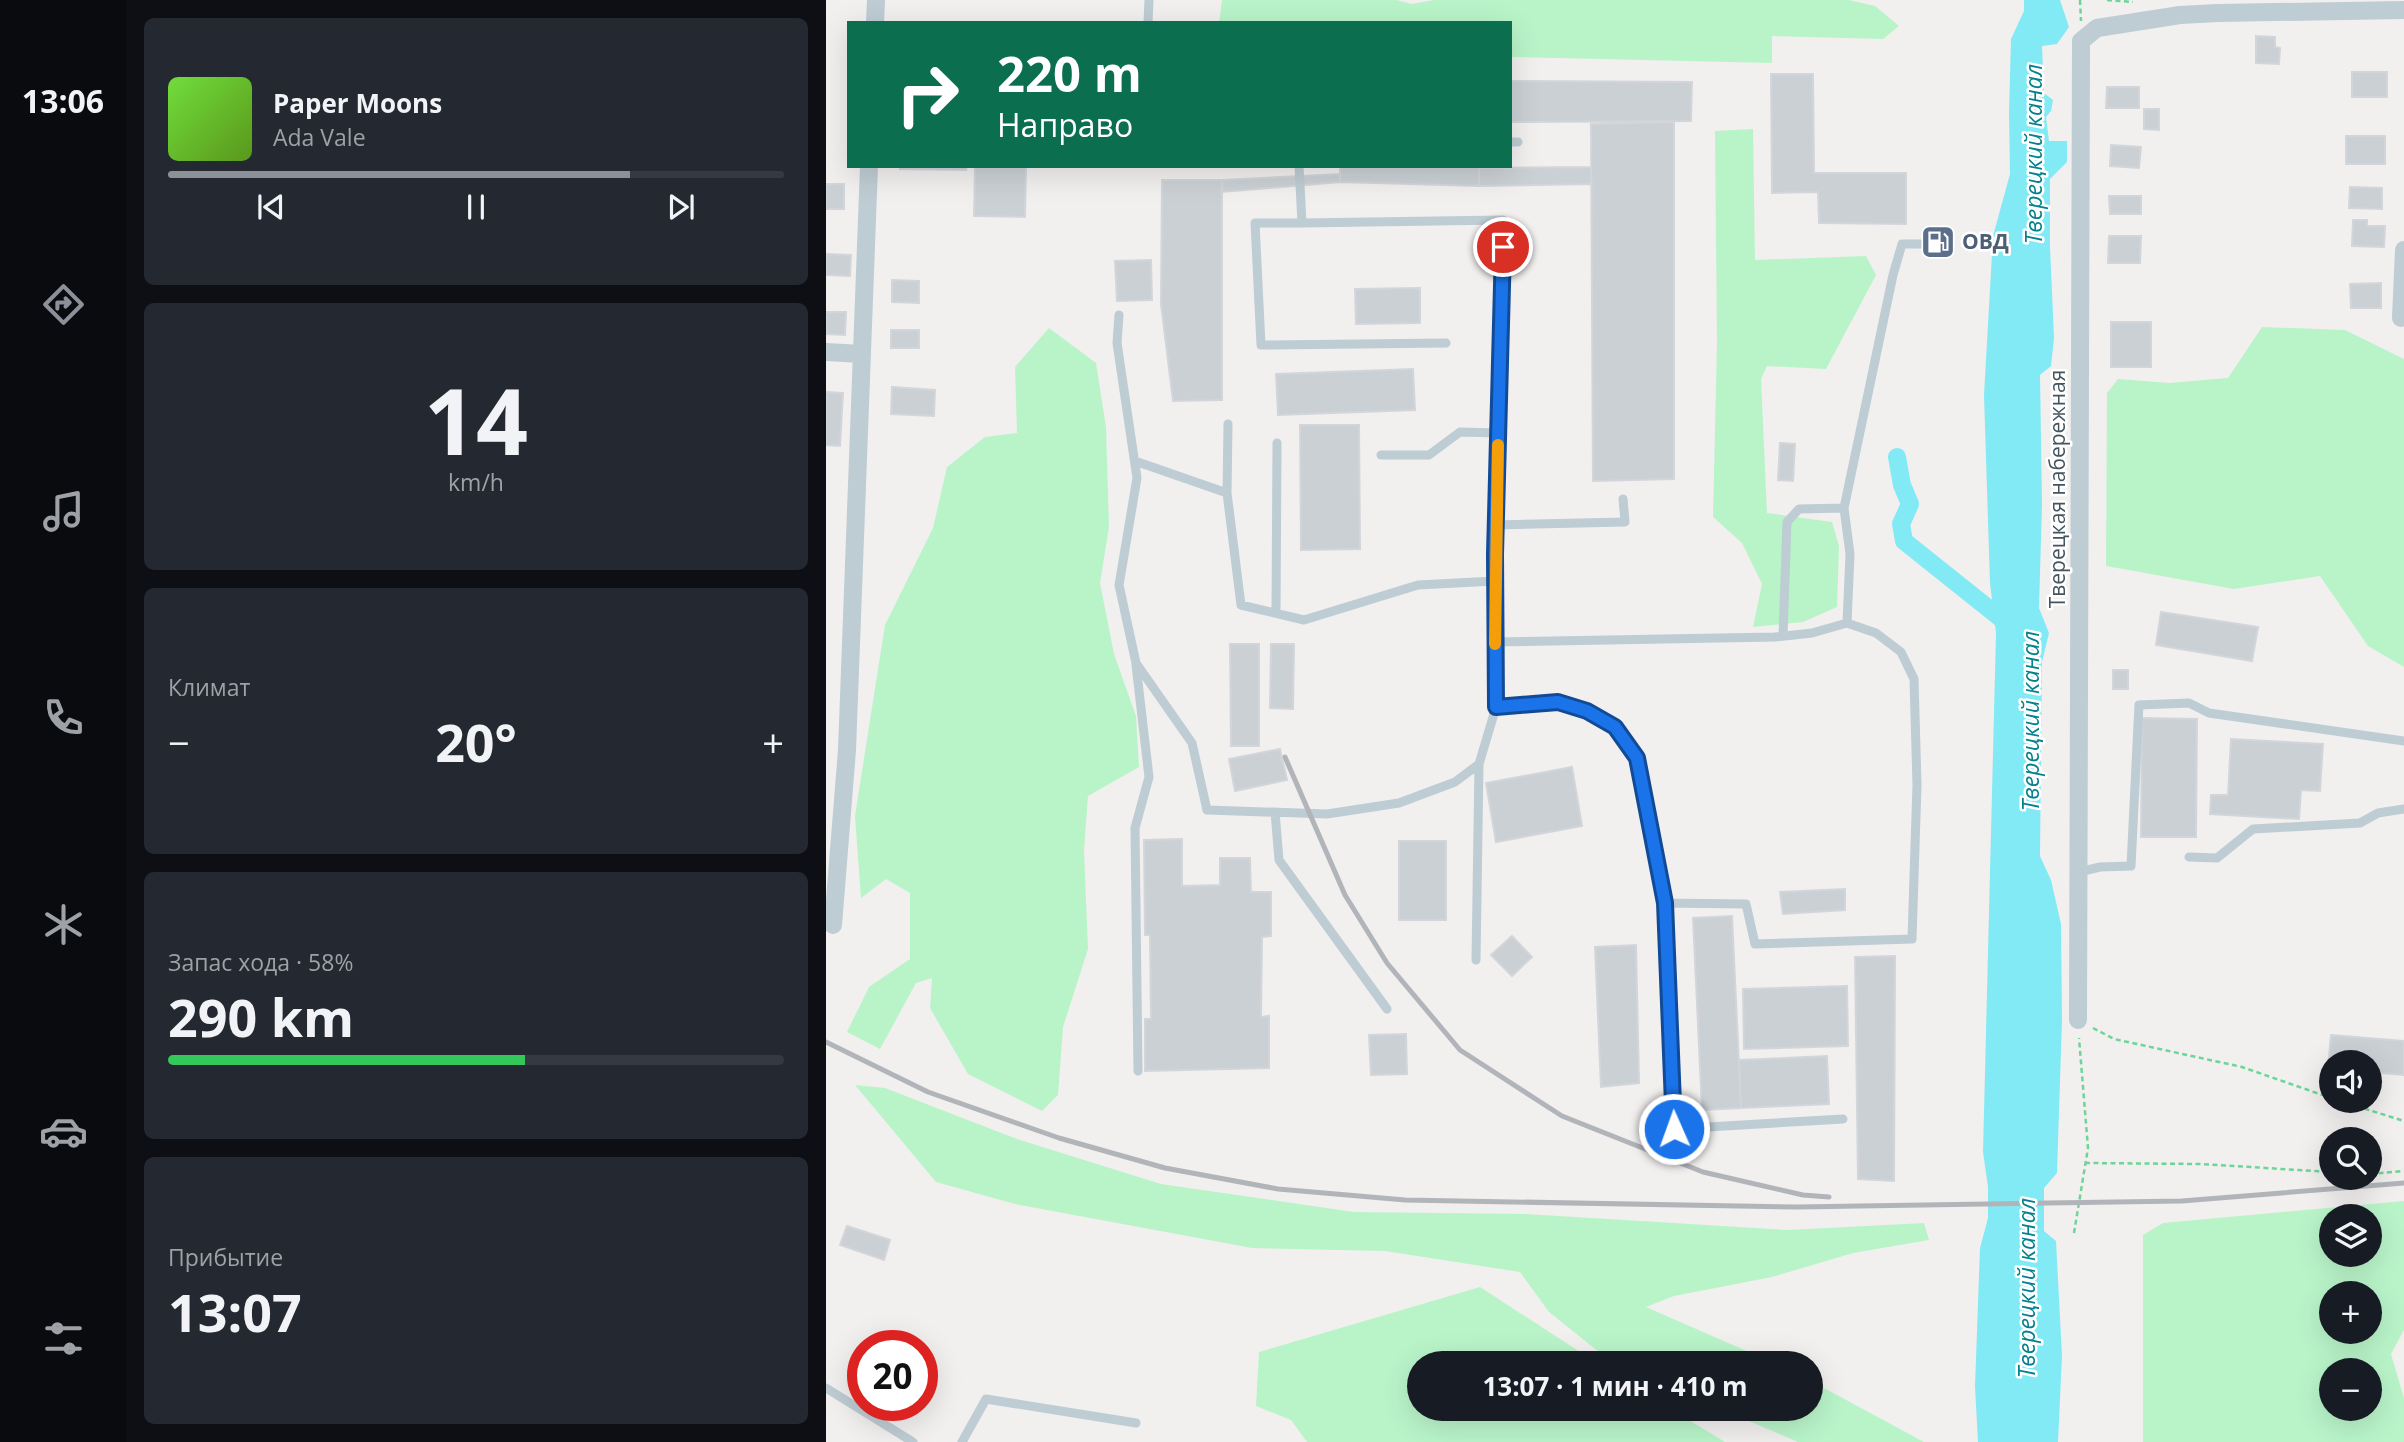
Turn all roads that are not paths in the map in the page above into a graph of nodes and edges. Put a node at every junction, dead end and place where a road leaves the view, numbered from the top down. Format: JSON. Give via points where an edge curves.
{"nodes":[{"id":1,"x":876,"y":0,"type":"edge"},
{"id":2,"x":1149,"y":0,"type":"edge"},
{"id":3,"x":2404,"y":10,"type":"edge"},
{"id":4,"x":875,"y":21,"type":"edge"},
{"id":5,"x":1149,"y":21,"type":"edge"},
{"id":6,"x":869,"y":168,"type":"edge"},
{"id":7,"x":1299,"y":168,"type":"edge"},
{"id":8,"x":1302,"y":223,"type":"junction"},
{"id":9,"x":1921,"y":244,"type":"dead end"},
{"id":10,"x":2404,"y":250,"type":"edge"},
{"id":11,"x":1119,"y":315,"type":"dead end"},
{"id":12,"x":2401,"y":318,"type":"dead end"},
{"id":13,"x":1446,"y":343,"type":"dead end"},
{"id":14,"x":826,"y":352,"type":"edge"},
{"id":15,"x":862,"y":354,"type":"junction"},
{"id":16,"x":1228,"y":424,"type":"dead end"},
{"id":17,"x":1498,"y":433,"type":"junction"},
{"id":18,"x":1277,"y":443,"type":"dead end"},
{"id":19,"x":1381,"y":455,"type":"dead end"},
{"id":20,"x":1135,"y":461,"type":"junction"},
{"id":21,"x":1227,"y":493,"type":"junction"},
{"id":22,"x":1623,"y":499,"type":"dead end"},
{"id":23,"x":1844,"y":508,"type":"junction"},
{"id":24,"x":1496,"y":525,"type":"junction"},
{"id":25,"x":1495,"y":581,"type":"junction"},
{"id":26,"x":1276,"y":613,"type":"junction"},
{"id":27,"x":1847,"y":623,"type":"junction"},
{"id":28,"x":1783,"y":636,"type":"junction"},
{"id":29,"x":1495,"y":642,"type":"junction"},
{"id":30,"x":1136,"y":663,"type":"junction"},
{"id":31,"x":1496,"y":707,"type":"junction"},
{"id":32,"x":2404,"y":741,"type":"edge"},
{"id":33,"x":1479,"y":764,"type":"junction"},
{"id":34,"x":2404,"y":809,"type":"edge"},
{"id":35,"x":1275,"y":812,"type":"junction"},
{"id":36,"x":2189,"y":857,"type":"dead end"},
{"id":37,"x":2078,"y":872,"type":"junction"},
{"id":38,"x":1665,"y":903,"type":"junction"},
{"id":39,"x":833,"y":925,"type":"dead end"},
{"id":40,"x":1476,"y":960,"type":"dead end"},
{"id":41,"x":1387,"y":1009,"type":"dead end"},
{"id":42,"x":2078,"y":1020,"type":"road end"},
{"id":43,"x":1138,"y":1071,"type":"dead end"},
{"id":44,"x":1843,"y":1119,"type":"dead end"},
{"id":45,"x":826,"y":1388,"type":"edge"},
{"id":46,"x":1136,"y":1423,"type":"dead end"},
{"id":47,"x":913,"y":1442,"type":"edge"},
{"id":48,"x":962,"y":1442,"type":"edge"}],
"edges":[{"from":1,"to":4,"type":"street"},
{"from":2,"to":5,"type":"lane"},
{"from":3,"to":37,"type":"street","name":"Тверецкая набережная","via":[[2180,15],[2097,28],[2081,41]]},
{"from":6,"to":15,"type":"street"},
{"from":7,"to":8,"type":"lane"},
{"from":8,"to":13,"type":"lane","via":[[1255,223],[1261,345]]},
{"from":8,"to":17,"type":"lane","via":[[1503,220]]},
{"from":9,"to":23,"type":"lane","via":[[1902,244]]},
{"from":10,"to":12,"type":"street"},
{"from":11,"to":20,"type":"lane","via":[[1117,343]]},
{"from":14,"to":15,"type":"street"},
{"from":15,"to":39,"type":"street","via":[[847,750]]},
{"from":16,"to":21,"type":"lane"},
{"from":17,"to":19,"type":"lane","via":[[1460,432],[1429,454]]},
{"from":17,"to":24,"type":"lane"},
{"from":18,"to":26,"type":"lane"},
{"from":20,"to":21,"type":"lane"},
{"from":20,"to":30,"type":"lane","via":[[1137,478],[1119,585]]},
{"from":21,"to":26,"type":"lane","via":[[1241,605]]},
{"from":22,"to":24,"type":"lane","via":[[1625,522]]},
{"from":23,"to":27,"type":"lane","via":[[1850,554]]},
{"from":23,"to":28,"type":"lane","via":[[1799,509],[1787,522]]},
{"from":24,"to":25,"type":"lane"},
{"from":25,"to":26,"type":"lane","via":[[1418,585],[1304,620]]},
{"from":25,"to":29,"type":"lane"},
{"from":27,"to":28,"type":"lane"},
{"from":27,"to":38,"type":"lane","via":[[1876,633],[1901,652],[1914,679],[1917,785],[1912,939],[1755,944],[1746,904]]},
{"from":28,"to":29,"type":"lane"},
{"from":29,"to":31,"type":"lane"},
{"from":30,"to":35,"type":"lane","via":[[1192,743],[1207,810]]},
{"from":30,"to":43,"type":"lane","via":[[1149,777],[1135,828]]},
{"from":31,"to":33,"type":"lane"},
{"from":31,"to":38,"type":"lane","via":[[1558,702],[1615,727],[1637,758]]},
{"from":32,"to":37,"type":"lane","via":[[2208,713],[2189,703],[2139,705],[2131,866]]},
{"from":33,"to":35,"type":"lane","via":[[1455,782],[1399,803],[1327,814]]},
{"from":33,"to":40,"type":"lane"},
{"from":34,"to":36,"type":"lane","via":[[2378,813],[2360,822],[2253,829],[2217,858]]},
{"from":35,"to":41,"type":"lane","via":[[1279,860]]},
{"from":37,"to":42,"type":"street","name":"Тверецкая набережная"},
{"from":38,"to":44,"type":"lane","via":[[1674,1129]]},
{"from":45,"to":47,"type":"lane"},
{"from":46,"to":48,"type":"lane","via":[[986,1399]]}]}
